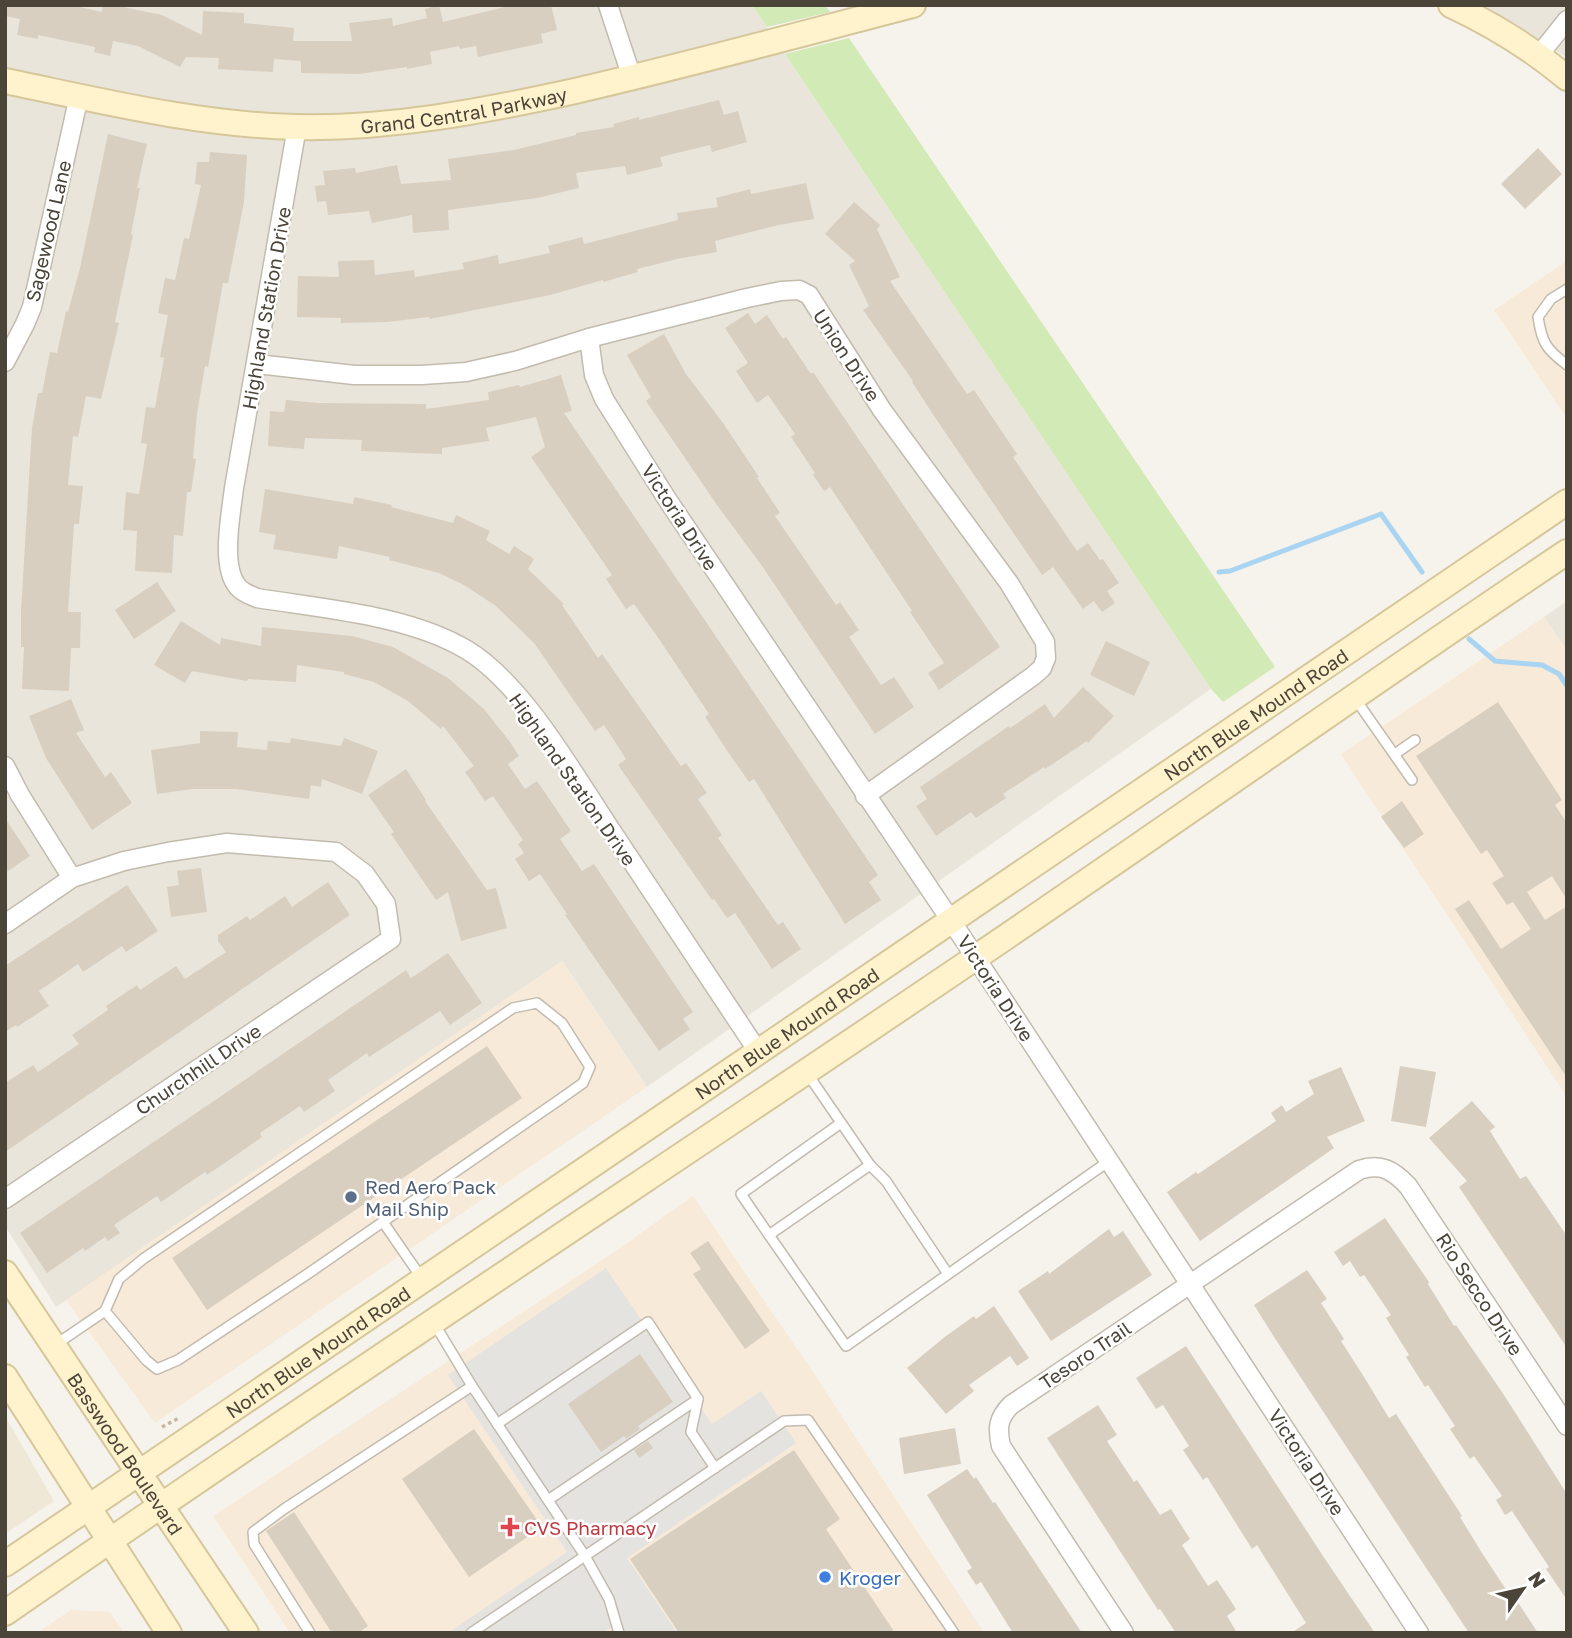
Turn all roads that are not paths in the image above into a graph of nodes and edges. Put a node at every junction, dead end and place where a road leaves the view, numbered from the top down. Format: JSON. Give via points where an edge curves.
{"nodes":[{"id":1,"x":608,"y":5,"type":"edge"},
{"id":2,"x":914,"y":5,"type":"edge"},
{"id":3,"x":1451,"y":5,"type":"edge"},
{"id":4,"x":1567,"y":20,"type":"edge"},
{"id":5,"x":1539,"y":55,"type":"junction"},
{"id":6,"x":632,"y":78,"type":"junction"},
{"id":7,"x":1567,"y":78,"type":"edge"},
{"id":8,"x":5,"y":81,"type":"edge"},
{"id":9,"x":79,"y":96,"type":"junction"},
{"id":10,"x":297,"y":127,"type":"junction"},
{"id":11,"x":1567,"y":289,"type":"edge"},
{"id":12,"x":589,"y":338,"type":"junction"},
{"id":13,"x":5,"y":362,"type":"edge"},
{"id":14,"x":257,"y":364,"type":"junction"},
{"id":15,"x":1567,"y":365,"type":"edge"},
{"id":16,"x":1567,"y":502,"type":"edge"},
{"id":17,"x":1567,"y":552,"type":"edge"},
{"id":18,"x":1353,"y":696,"type":"junction"},
{"id":19,"x":1415,"y":740,"type":"dead end"},
{"id":20,"x":1395,"y":754,"type":"junction"},
{"id":21,"x":5,"y":766,"type":"edge"},
{"id":22,"x":1412,"y":780,"type":"dead end"},
{"id":23,"x":865,"y":796,"type":"junction"},
{"id":24,"x":72,"y":878,"type":"junction"},
{"id":25,"x":951,"y":920,"type":"junction"},
{"id":26,"x":5,"y":925,"type":"edge"},
{"id":27,"x":976,"y":957,"type":"junction"},
{"id":28,"x":759,"y":1052,"type":"junction"},
{"id":29,"x":806,"y":1072,"type":"junction"},
{"id":30,"x":842,"y":1123,"type":"junction"},
{"id":31,"x":1109,"y":1161,"type":"junction"},
{"id":32,"x":870,"y":1165,"type":"junction"},
{"id":33,"x":1386,"y":1168,"type":"joint"},
{"id":34,"x":5,"y":1199,"type":"edge"},
{"id":35,"x":383,"y":1222,"type":"junction"},
{"id":36,"x":769,"y":1235,"type":"junction"},
{"id":37,"x":5,"y":1273,"type":"edge"},
{"id":38,"x":948,"y":1274,"type":"junction"},
{"id":39,"x":424,"y":1281,"type":"junction"},
{"id":40,"x":1190,"y":1284,"type":"junction"},
{"id":41,"x":105,"y":1311,"type":"junction"},
{"id":42,"x":434,"y":1322,"type":"junction"},
{"id":43,"x":54,"y":1346,"type":"junction"},
{"id":44,"x":5,"y":1377,"type":"edge"},
{"id":45,"x":472,"y":1386,"type":"junction"},
{"id":46,"x":698,"y":1399,"type":"junction"},
{"id":47,"x":497,"y":1424,"type":"junction"},
{"id":48,"x":1567,"y":1426,"type":"edge"},
{"id":49,"x":715,"y":1468,"type":"junction"},
{"id":50,"x":140,"y":1473,"type":"junction"},
{"id":51,"x":548,"y":1500,"type":"junction"},
{"id":52,"x":161,"y":1505,"type":"junction"},
{"id":53,"x":90,"y":1507,"type":"junction"},
{"id":54,"x":111,"y":1540,"type":"junction"},
{"id":55,"x":585,"y":1556,"type":"junction"},
{"id":56,"x":5,"y":1564,"type":"edge"},
{"id":57,"x":5,"y":1613,"type":"edge"},
{"id":58,"x":169,"y":1633,"type":"edge"},
{"id":59,"x":246,"y":1633,"type":"edge"},
{"id":60,"x":310,"y":1633,"type":"edge"},
{"id":61,"x":471,"y":1633,"type":"edge"},
{"id":62,"x":619,"y":1633,"type":"edge"},
{"id":63,"x":954,"y":1633,"type":"edge"},
{"id":64,"x":1124,"y":1633,"type":"edge"},
{"id":65,"x":1419,"y":1633,"type":"edge"}],
"edges":[{"from":1,"to":6,"type":"street"},
{"from":2,"to":6,"type":"main road","name":"Grand Central Parkway"},
{"from":3,"to":5,"type":"main road","via":[[1499,28]]},
{"from":4,"to":5,"type":"street"},
{"from":5,"to":7,"type":"main road"},
{"from":6,"to":10,"type":"main road","name":"Grand Central Parkway","via":[[417,121]]},
{"from":8,"to":9,"type":"main road","name":"Grand Central Parkway"},
{"from":9,"to":10,"type":"main road","name":"Grand Central Parkway","via":[[167,115]]},
{"from":9,"to":13,"type":"street","name":"Sagewood Lane","via":[[32,307]]},
{"from":10,"to":14,"type":"street","name":"Highland Station Drive"},
{"from":11,"to":15,"type":"lane","via":[[1551,299],[1538,317],[1549,351]]},
{"from":12,"to":14,"type":"street","name":"Union Drive","via":[[466,372],[354,374]]},
{"from":12,"to":23,"type":"street","name":"Victoria Drive","via":[[594,375],[604,399]]},
{"from":12,"to":23,"type":"street","name":"Union Drive","via":[[780,291],[799,290],[809,295],[882,410],[1009,583],[1045,642],[1042,668]]},
{"from":14,"to":28,"type":"street","name":"Highland Station Drive","via":[[228,540],[237,587],[257,598],[360,615],[432,633],[468,651],[499,677],[565,762]]},
{"from":16,"to":25,"type":"main road","name":"North Blue Mound Road"},
{"from":17,"to":18,"type":"main road","name":"North Blue Mound Road"},
{"from":18,"to":20,"type":"lane"},
{"from":18,"to":27,"type":"main road","name":"North Blue Mound Road"},
{"from":19,"to":20,"type":"lane"},
{"from":20,"to":22,"type":"lane"},
{"from":21,"to":24,"type":"street"},
{"from":23,"to":25,"type":"street","name":"Victoria Drive"},
{"from":24,"to":26,"type":"street"},
{"from":24,"to":34,"type":"street","name":"Churchhill Drive","via":[[124,861],[227,843],[335,852],[365,874],[386,904],[391,939]]},
{"from":25,"to":27,"type":"street","name":"Victoria Drive"},
{"from":25,"to":28,"type":"main road","name":"North Blue Mound Road"},
{"from":27,"to":29,"type":"main road","name":"North Blue Mound Road"},
{"from":27,"to":31,"type":"street","name":"Victoria Drive"},
{"from":28,"to":39,"type":"main road","name":"North Blue Mound Road"},
{"from":29,"to":30,"type":"lane"},
{"from":29,"to":42,"type":"main road","name":"North Blue Mound Road"},
{"from":30,"to":32,"type":"lane"},
{"from":30,"to":36,"type":"lane","via":[[741,1194]]},
{"from":31,"to":38,"type":"lane"},
{"from":31,"to":40,"type":"street","name":"Victoria Drive"},
{"from":32,"to":36,"type":"lane"},
{"from":32,"to":38,"type":"lane","via":[[886,1181]]},
{"from":33,"to":40,"type":"street","name":"Tesoro Trail","via":[[1359,1170]]},
{"from":33,"to":48,"type":"street","name":"Rio Secco Drive","via":[[1408,1186]]},
{"from":35,"to":39,"type":"lane"},
{"from":35,"to":41,"type":"lane","via":[[178,1360],[157,1369]]},
{"from":35,"to":41,"type":"lane","via":[[583,1083],[590,1067],[562,1023],[537,1003],[513,1008],[143,1259],[119,1279]]},
{"from":36,"to":38,"type":"lane","via":[[845,1346]]},
{"from":37,"to":43,"type":"main road","name":"Basswood Boulevard"},
{"from":39,"to":50,"type":"main road","name":"North Blue Mound Road"},
{"from":40,"to":64,"type":"street","name":"Tesoro Trail","via":[[1011,1405],[999,1423],[1001,1446]]},
{"from":40,"to":65,"type":"street","name":"Victoria Drive"},
{"from":41,"to":43,"type":"lane"},
{"from":42,"to":45,"type":"lane"},
{"from":42,"to":52,"type":"main road","name":"North Blue Mound Road"},
{"from":43,"to":50,"type":"main road","name":"Basswood Boulevard"},
{"from":44,"to":53,"type":"main road"},
{"from":45,"to":47,"type":"lane"},
{"from":45,"to":60,"type":"lane","via":[[253,1532],[254,1544]]},
{"from":46,"to":47,"type":"lane","via":[[648,1322]]},
{"from":46,"to":49,"type":"lane","via":[[691,1432]]},
{"from":46,"to":51,"type":"lane"},
{"from":47,"to":51,"type":"lane"},
{"from":49,"to":55,"type":"lane"},
{"from":49,"to":63,"type":"lane","via":[[784,1421],[808,1420]]},
{"from":50,"to":52,"type":"main road","name":"Basswood Boulevard"},
{"from":50,"to":53,"type":"main road","name":"North Blue Mound Road"},
{"from":51,"to":55,"type":"lane"},
{"from":52,"to":54,"type":"main road","name":"North Blue Mound Road"},
{"from":52,"to":59,"type":"main road","name":"Basswood Boulevard"},
{"from":53,"to":54,"type":"main road"},
{"from":53,"to":56,"type":"main road","name":"North Blue Mound Road"},
{"from":54,"to":57,"type":"main road","name":"North Blue Mound Road"},
{"from":54,"to":58,"type":"main road"},
{"from":55,"to":61,"type":"lane"},
{"from":55,"to":62,"type":"lane","via":[[609,1599]]}]}
